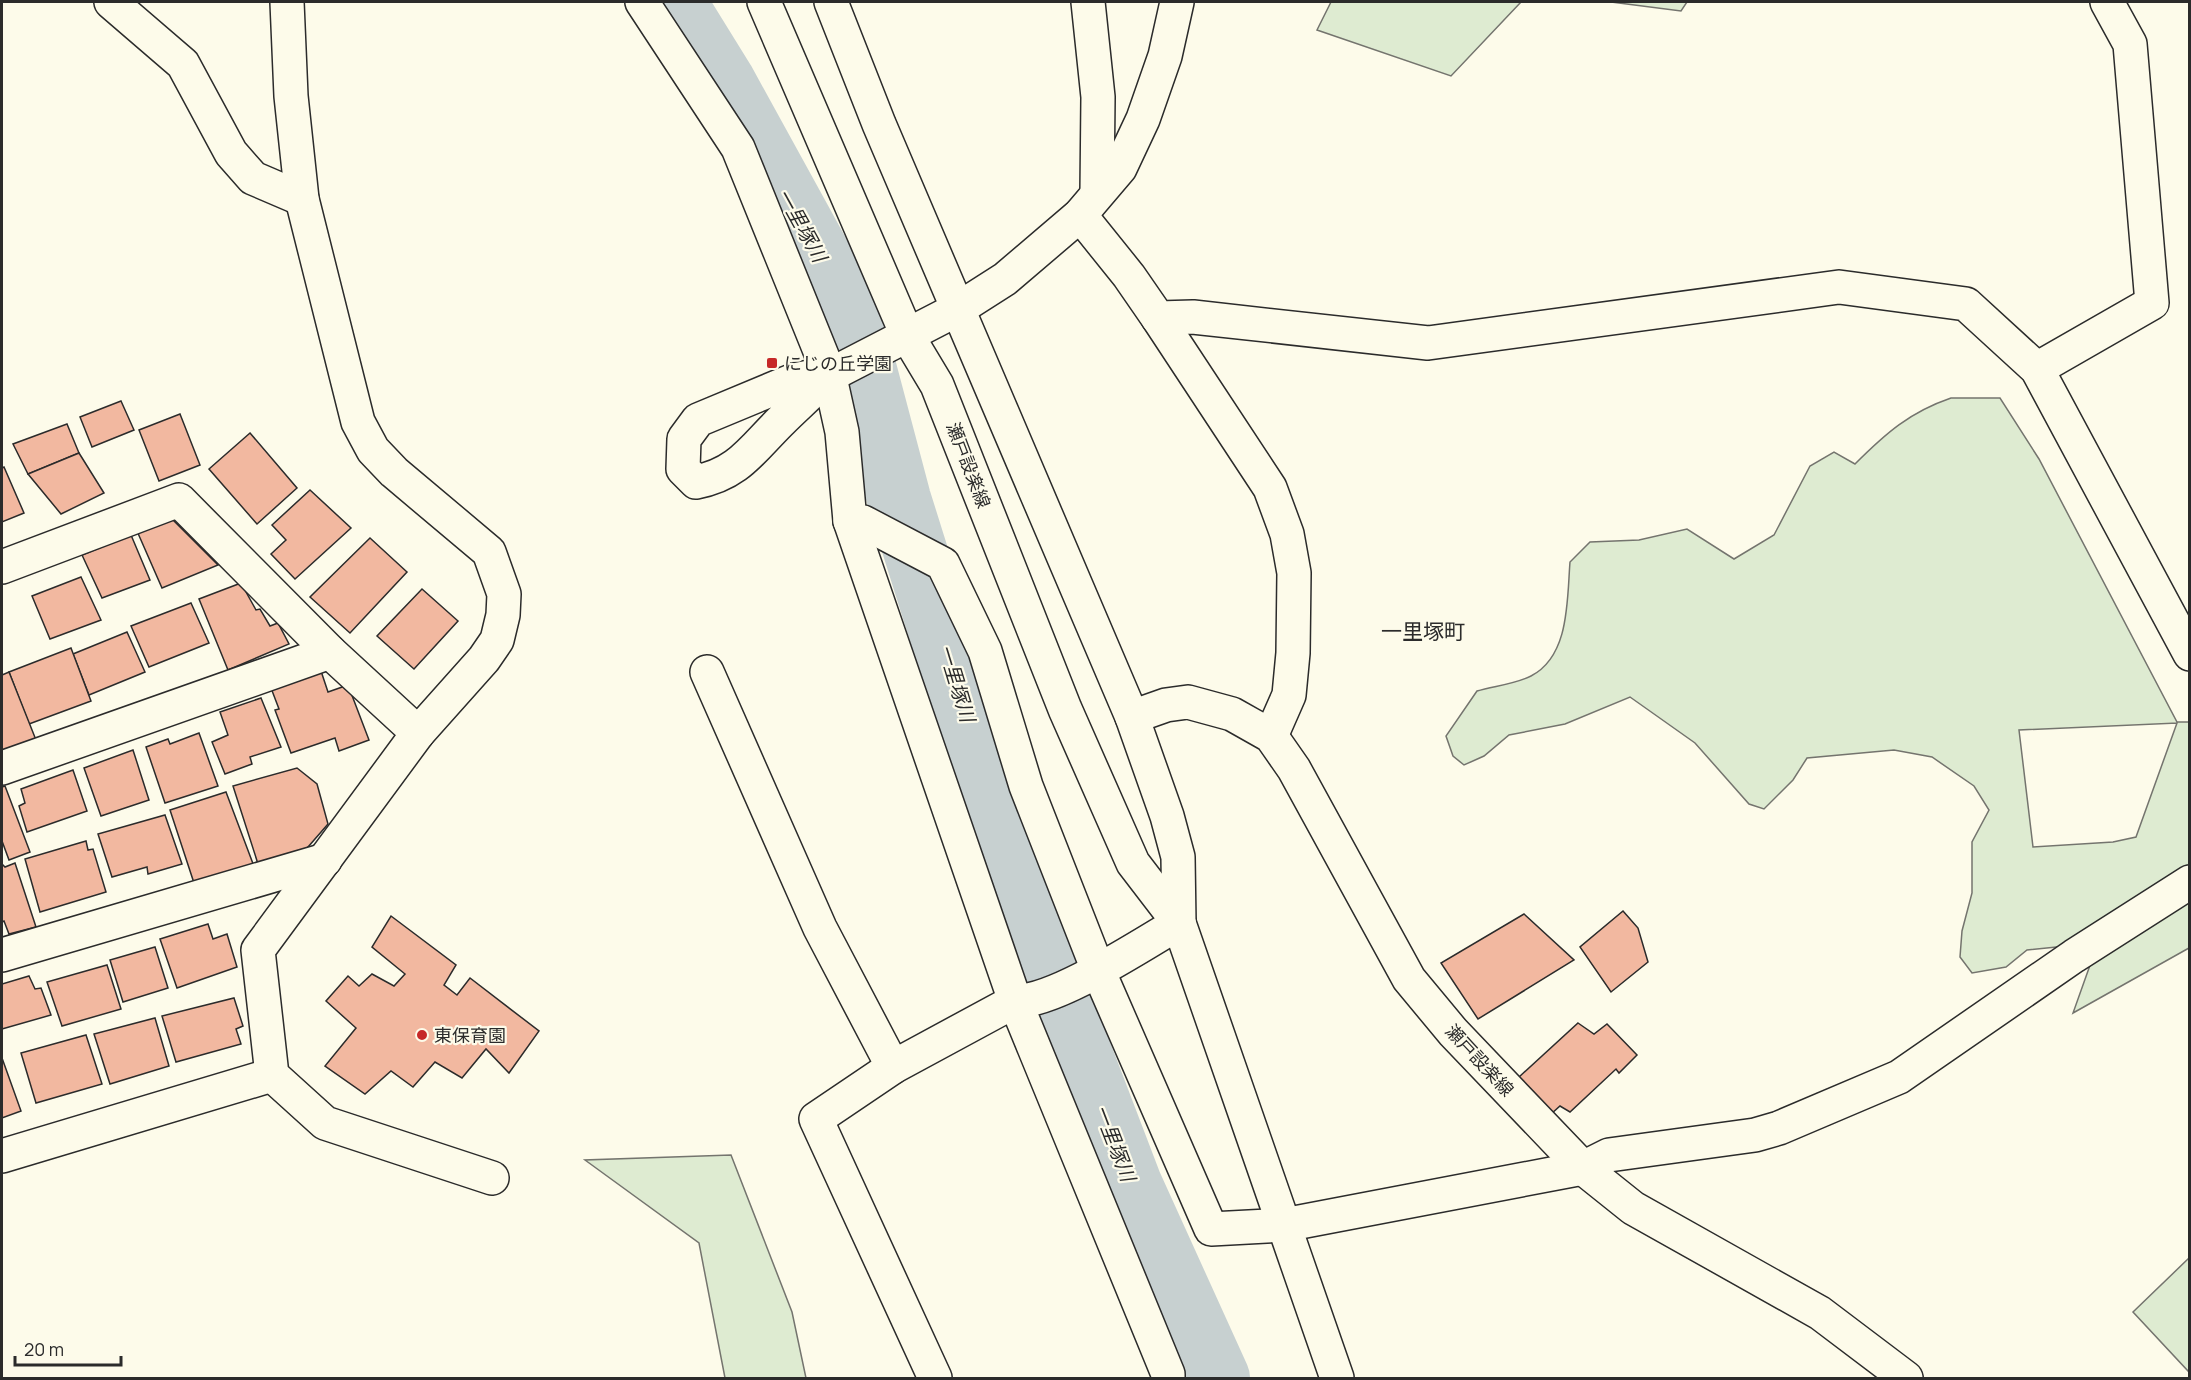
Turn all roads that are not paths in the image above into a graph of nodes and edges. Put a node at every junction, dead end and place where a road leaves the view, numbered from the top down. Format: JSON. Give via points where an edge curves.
{"nodes":[{"id":1,"x":111,"y":2,"type":"edge"},
{"id":2,"x":287,"y":2,"type":"edge"},
{"id":3,"x":642,"y":2,"type":"edge"},
{"id":4,"x":764,"y":2,"type":"edge"},
{"id":5,"x":831,"y":2,"type":"edge"},
{"id":6,"x":1088,"y":2,"type":"edge"},
{"id":7,"x":1177,"y":2,"type":"edge"},
{"id":8,"x":2107,"y":2,"type":"edge"},
{"id":9,"x":302,"y":199,"type":"junction"},
{"id":10,"x":1088,"y":204,"type":"junction"},
{"id":11,"x":958,"y":309,"type":"junction"},
{"id":12,"x":1158,"y":318,"type":"junction"},
{"id":13,"x":907,"y":335,"type":"junction"},
{"id":14,"x":2037,"y":369,"type":"junction"},
{"id":15,"x":832,"y":372,"type":"junction"},
{"id":16,"x":857,"y":522,"type":"junction"},
{"id":17,"x":2,"y":567,"type":"edge"},
{"id":18,"x":330,"y":652,"type":"junction"},
{"id":19,"x":2190,"y":654,"type":"edge"},
{"id":20,"x":708,"y":672,"type":"dead end"},
{"id":21,"x":1132,"y":717,"type":"junction"},
{"id":22,"x":418,"y":732,"type":"junction"},
{"id":23,"x":1271,"y":736,"type":"junction"},
{"id":24,"x":2,"y":768,"type":"edge"},
{"id":25,"x":325,"y":860,"type":"junction"},
{"id":26,"x":2190,"y":882,"type":"edge"},
{"id":27,"x":1179,"y":923,"type":"junction"},
{"id":28,"x":2,"y":955,"type":"edge"},
{"id":29,"x":1089,"y":974,"type":"junction"},
{"id":30,"x":1020,"y":1001,"type":"junction"},
{"id":31,"x":892,"y":1067,"type":"junction"},
{"id":32,"x":272,"y":1075,"type":"junction"},
{"id":33,"x":2,"y":1156,"type":"edge"},
{"id":34,"x":1583,"y":1168,"type":"junction"},
{"id":35,"x":492,"y":1178,"type":"dead end"},
{"id":36,"x":1284,"y":1225,"type":"junction"},
{"id":37,"x":935,"y":1378,"type":"edge"},
{"id":38,"x":1168,"y":1378,"type":"edge"},
{"id":39,"x":1337,"y":1378,"type":"edge"},
{"id":40,"x":1906,"y":1378,"type":"edge"}],
"edges":[{"from":1,"to":9,"type":"street","via":[[183,64],[231,153],[253,178]]},
{"from":2,"to":9,"type":"street","via":[[291,96]]},
{"from":3,"to":15,"type":"street","via":[[738,148]]},
{"from":4,"to":13,"type":"street","name":"瀬戸設楽線"},
{"from":5,"to":11,"type":"street","name":"瀬戸設楽線"},
{"from":6,"to":10,"type":"street","via":[[1098,97]]},
{"from":7,"to":10,"type":"street","via":[[1165,56],[1143,119],[1120,168]]},
{"from":8,"to":14,"type":"street","via":[[2130,44],[2152,303]]},
{"from":9,"to":22,"type":"street","via":[[358,422],[373,450],[394,472],[489,552],[504,594],[497,640]]},
{"from":10,"to":11,"type":"street","via":[[1005,279]]},
{"from":10,"to":12,"type":"street"},
{"from":11,"to":13,"type":"street"},
{"from":11,"to":21,"type":"street","name":"瀬戸設楽線"},
{"from":12,"to":14,"type":"street","via":[[1193,317],[1428,343],[1839,287],[1966,304]]},
{"from":12,"to":23,"type":"street","via":[[1270,488],[1287,534],[1294,573],[1293,653],[1289,695]]},
{"from":13,"to":15,"type":"street"},
{"from":13,"to":27,"type":"street","name":"瀬戸設楽線","via":[[937,385],[1065,710],[1133,863]]},
{"from":14,"to":19,"type":"street"},
{"from":15,"to":16,"type":"street"},
{"from":16,"to":29,"type":"street","via":[[943,564],[985,651]]},
{"from":16,"to":30,"type":"street"},
{"from":17,"to":18,"type":"street","via":[[180,500]]},
{"from":18,"to":22,"type":"street"},
{"from":18,"to":24,"type":"street"},
{"from":20,"to":31,"type":"street","via":[[820,928]]},
{"from":21,"to":23,"type":"street","name":"瀬戸設楽線","via":[[1188,702],[1232,714]]},
{"from":21,"to":27,"type":"street","name":"瀬戸設楽線","via":[[1178,857]]},
{"from":22,"to":25,"type":"street"},
{"from":23,"to":34,"type":"street","name":"瀬戸設楽線","via":[[1294,769],[1409,979],[1452,1032]]},
{"from":25,"to":28,"type":"street"},
{"from":25,"to":32,"type":"street","via":[[258,950]]},
{"from":26,"to":34,"type":"street","via":[[2074,956],[1899,1077],[1763,1133],[1610,1155]]},
{"from":27,"to":29,"type":"street"},
{"from":27,"to":36,"type":"street","name":"瀬戸設楽線"},
{"from":29,"to":30,"type":"street"},
{"from":29,"to":36,"type":"street","via":[[1211,1229]]},
{"from":30,"to":31,"type":"street"},
{"from":30,"to":38,"type":"street"},
{"from":31,"to":37,"type":"street","via":[[816,1119]]},
{"from":32,"to":33,"type":"street"},
{"from":32,"to":35,"type":"street","via":[[325,1123]]},
{"from":34,"to":36,"type":"street"},
{"from":34,"to":40,"type":"street","name":"瀬戸設楽線","via":[[1633,1208],[1820,1313]]},
{"from":36,"to":39,"type":"street","name":"瀬戸設楽線"}]}
